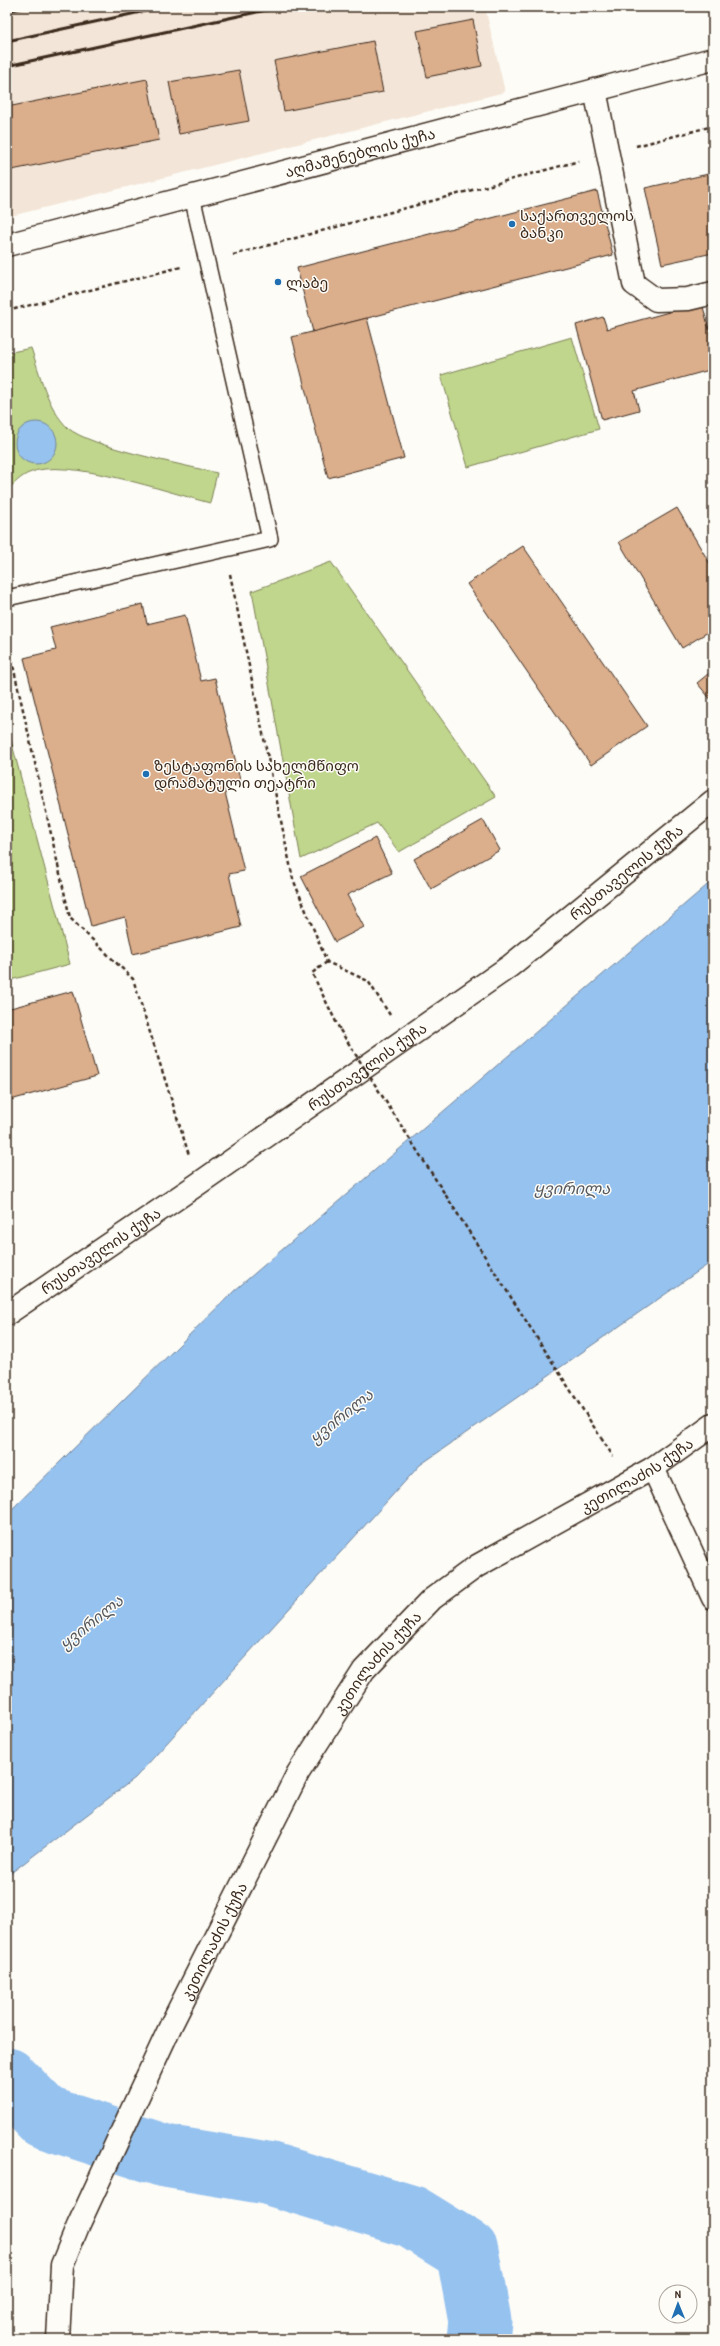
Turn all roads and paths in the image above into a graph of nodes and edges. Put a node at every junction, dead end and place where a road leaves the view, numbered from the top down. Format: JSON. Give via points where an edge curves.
{"nodes":[{"id":1,"x":713,"y":59,"type":"edge"},
{"id":2,"x":595,"y":90,"type":"junction"},
{"id":3,"x":713,"y":126,"type":"edge"},
{"id":4,"x":607,"y":153,"type":"junction"},
{"id":5,"x":192,"y":196,"type":"junction"},
{"id":6,"x":7,"y":245,"type":"edge"},
{"id":7,"x":207,"y":261,"type":"junction"},
{"id":8,"x":713,"y":293,"type":"edge"},
{"id":9,"x":7,"y":310,"type":"edge"},
{"id":10,"x":221,"y":550,"type":"junction"},
{"id":11,"x":7,"y":598,"type":"edge"},
{"id":12,"x":7,"y":639,"type":"edge"},
{"id":13,"x":713,"y":801,"type":"edge"},
{"id":14,"x":327,"y":962,"type":"junction"},
{"id":15,"x":405,"y":1039,"type":"junction"},
{"id":16,"x":198,"y":1184,"type":"junction"},
{"id":17,"x":8,"y":1307,"type":"edge"},
{"id":18,"x":713,"y":1425,"type":"edge"},
{"id":19,"x":601,"y":1438,"type":"dead end"},
{"id":20,"x":653,"y":1468,"type":"junction"},
{"id":21,"x":713,"y":1598,"type":"edge"},
{"id":22,"x":58,"y":2339,"type":"edge"}],
"edges":[{"from":1,"to":2,"type":"street","name":"აღმაშენებლის ქუჩა"},
{"from":2,"to":4,"type":"street"},
{"from":2,"to":5,"type":"street","name":"აღმაშენებლის ქუჩა"},
{"from":3,"to":4,"type":"path"},
{"from":4,"to":7,"type":"path"},
{"from":4,"to":8,"type":"street","via":[[634,284],[656,300],[688,299]]},
{"from":5,"to":6,"type":"street","name":"აღმაშენებლის ქუჩა"},
{"from":5,"to":7,"type":"lane"},
{"from":7,"to":9,"type":"path"},
{"from":7,"to":10,"type":"lane","via":[[270,539]]},
{"from":10,"to":11,"type":"lane"},
{"from":10,"to":14,"type":"path","via":[[230,576],[293,879]]},
{"from":12,"to":16,"type":"path","via":[[70,918],[133,979]]},
{"from":13,"to":15,"type":"street","name":"რუსთაველის ქუჩა","via":[[510,966]]},
{"from":14,"to":15,"type":"path","via":[[368,981]]},
{"from":14,"to":19,"type":"path","bridge":true,"via":[[312,973],[340,1030]]},
{"from":15,"to":16,"type":"street","name":"რუსთაველის ქუჩა"},
{"from":16,"to":17,"type":"street","name":"რუსთაველის ქუჩა"},
{"from":18,"to":20,"type":"street","name":"კეთილაძის ქუჩა"},
{"from":20,"to":21,"type":"street"},
{"from":20,"to":22,"type":"street","name":"კეთილაძის ქუჩა","via":[[477,1566],[432,1600],[364,1670],[298,1772],[172,2023],[78,2226],[62,2265]]}]}
